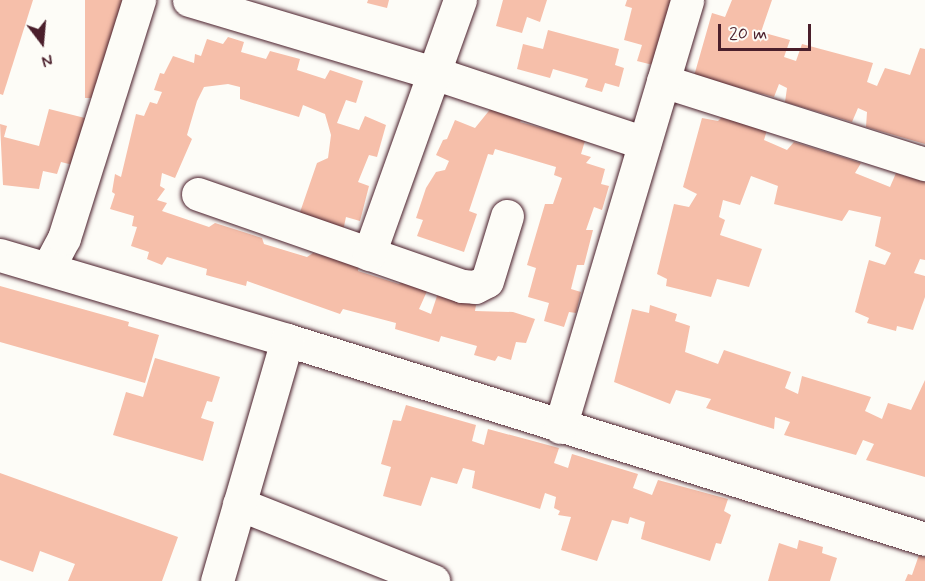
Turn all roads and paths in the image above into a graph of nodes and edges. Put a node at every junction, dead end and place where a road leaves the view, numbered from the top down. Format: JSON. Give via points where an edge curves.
{"nodes":[{"id":1,"x":139,"y":0,"type":"edge"},
{"id":2,"x":189,"y":0,"type":"edge"},
{"id":3,"x":460,"y":0,"type":"edge"},
{"id":4,"x":687,"y":0,"type":"edge"},
{"id":5,"x":431,"y":72,"type":"junction"},
{"id":6,"x":663,"y":81,"type":"junction"},
{"id":7,"x":644,"y":143,"type":"junction"},
{"id":8,"x":925,"y":164,"type":"edge"},
{"id":9,"x":198,"y":194,"type":"dead end"},
{"id":10,"x":507,"y":216,"type":"dead end"},
{"id":11,"x":369,"y":254,"type":"junction"},
{"id":12,"x":0,"y":255,"type":"edge"},
{"id":13,"x":48,"y":268,"type":"junction"},
{"id":14,"x":287,"y":340,"type":"junction"},
{"id":15,"x":560,"y":427,"type":"junction"},
{"id":16,"x":239,"y":504,"type":"junction"},
{"id":17,"x":925,"y":539,"type":"edge"},
{"id":18,"x":217,"y":581,"type":"edge"},
{"id":19,"x":433,"y":581,"type":"edge"}],
"edges":[{"from":1,"to":13,"type":"street","via":[[64,238]]},
{"from":2,"to":5,"type":"street"},
{"from":3,"to":5,"type":"street"},
{"from":4,"to":6,"type":"street"},
{"from":5,"to":7,"type":"street"},
{"from":5,"to":11,"type":"street"},
{"from":6,"to":7,"type":"street"},
{"from":6,"to":8,"type":"street"},
{"from":7,"to":15,"type":"street"},
{"from":9,"to":11,"type":"street"},
{"from":10,"to":11,"type":"street","via":[[487,281],[475,286],[462,286]]},
{"from":12,"to":13,"type":"street"},
{"from":13,"to":14,"type":"street"},
{"from":14,"to":15,"type":"street"},
{"from":14,"to":16,"type":"street"},
{"from":15,"to":17,"type":"street"},
{"from":16,"to":18,"type":"street"},
{"from":16,"to":19,"type":"street"}]}
